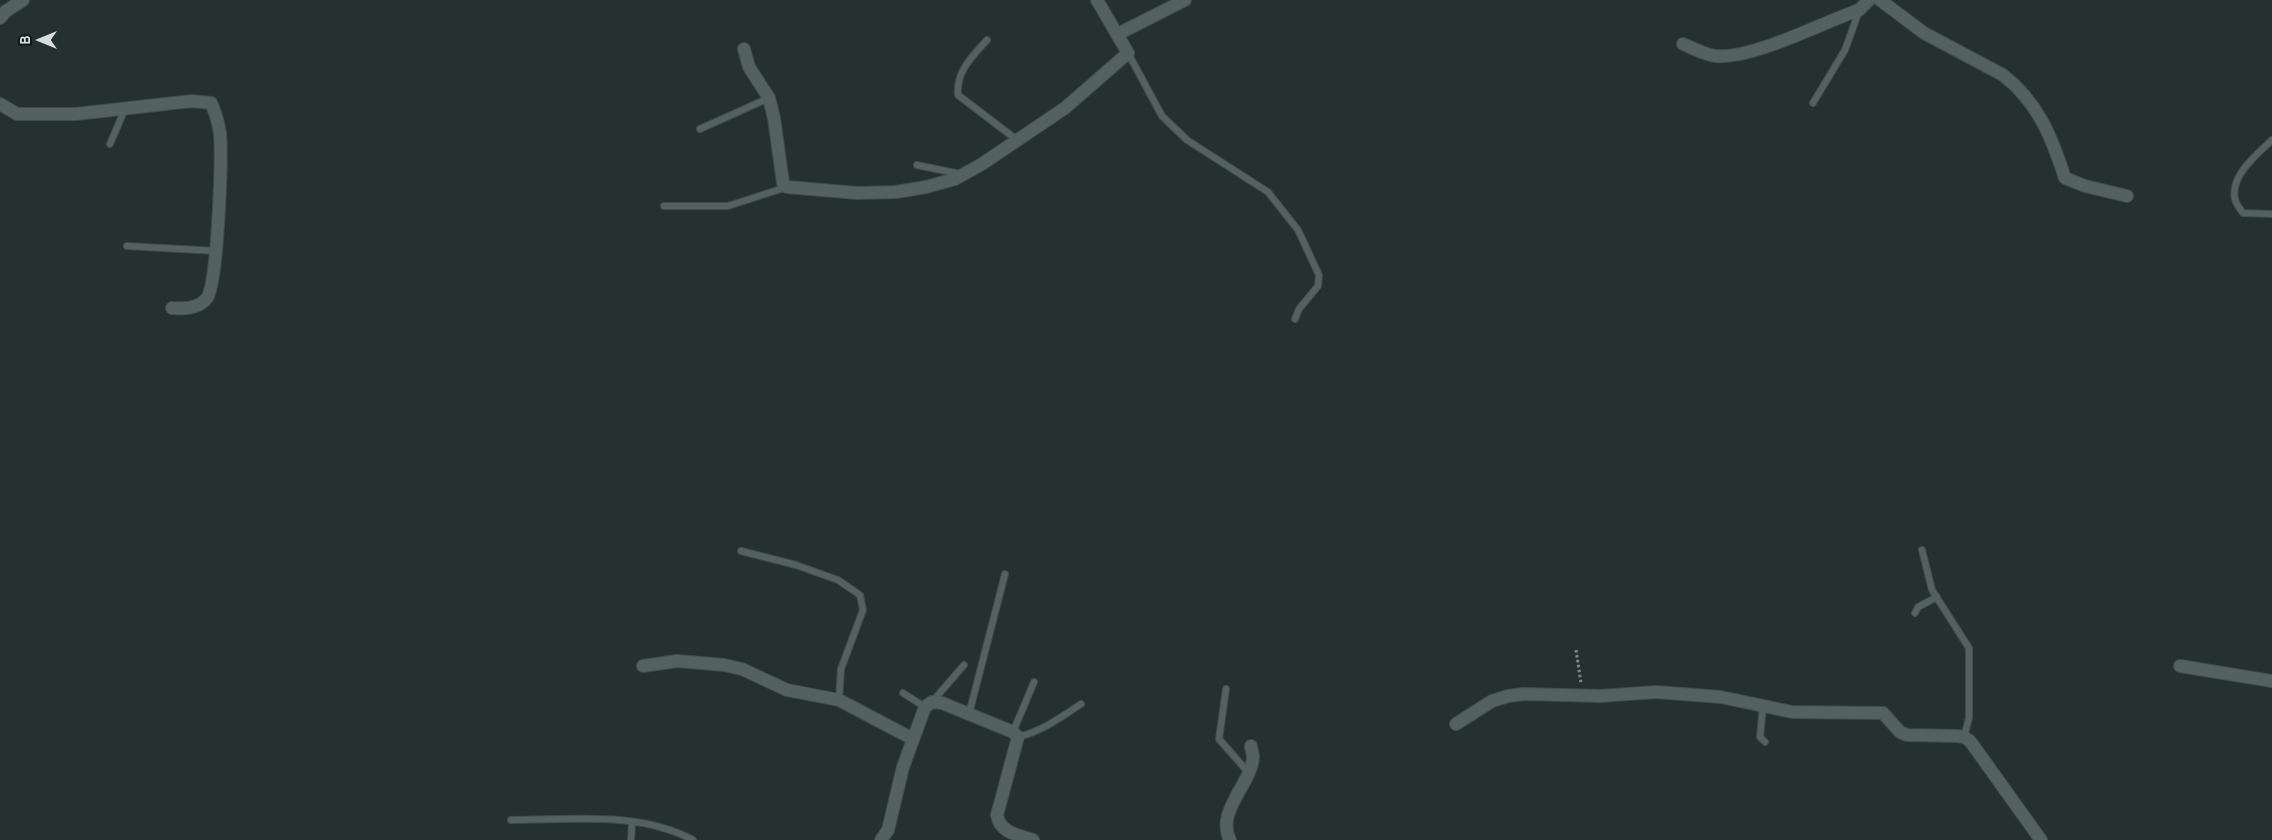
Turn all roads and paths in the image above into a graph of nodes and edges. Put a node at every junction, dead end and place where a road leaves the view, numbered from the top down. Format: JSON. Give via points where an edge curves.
{"nodes":[{"id":1,"x":24,"y":0,"type":"edge"},
{"id":2,"x":1097,"y":0,"type":"edge"},
{"id":3,"x":1869,"y":0,"type":"edge"},
{"id":4,"x":1880,"y":0,"type":"edge"},
{"id":5,"x":1183,"y":1,"type":"edge"},
{"id":6,"x":1859,"y":10,"type":"junction"},
{"id":7,"x":0,"y":18,"type":"edge"},
{"id":8,"x":1118,"y":34,"type":"junction"},
{"id":9,"x":987,"y":40,"type":"dead end"},
{"id":10,"x":1683,"y":44,"type":"dead end"},
{"id":11,"x":744,"y":49,"type":"dead end"},
{"id":12,"x":1128,"y":53,"type":"junction"},
{"id":13,"x":769,"y":98,"type":"junction"},
{"id":14,"x":1813,"y":103,"type":"dead end"},
{"id":15,"x":0,"y":104,"type":"edge"},
{"id":16,"x":125,"y":108,"type":"junction"},
{"id":17,"x":700,"y":128,"type":"dead end"},
{"id":18,"x":1018,"y":140,"type":"junction"},
{"id":19,"x":2272,"y":140,"type":"edge"},
{"id":20,"x":110,"y":144,"type":"dead end"},
{"id":21,"x":917,"y":165,"type":"dead end"},
{"id":22,"x":963,"y":174,"type":"junction"},
{"id":23,"x":787,"y":187,"type":"junction"},
{"id":24,"x":2127,"y":196,"type":"dead end"},
{"id":25,"x":664,"y":206,"type":"dead end"},
{"id":26,"x":2272,"y":214,"type":"edge"},
{"id":27,"x":127,"y":246,"type":"dead end"},
{"id":28,"x":217,"y":251,"type":"junction"},
{"id":29,"x":172,"y":308,"type":"dead end"},
{"id":30,"x":1295,"y":320,"type":"dead end"},
{"id":31,"x":1922,"y":550,"type":"dead end"},
{"id":32,"x":741,"y":551,"type":"dead end"},
{"id":33,"x":1005,"y":574,"type":"dead end"},
{"id":34,"x":1937,"y":598,"type":"junction"},
{"id":35,"x":1915,"y":613,"type":"dead end"},
{"id":36,"x":1576,"y":650,"type":"dead end"},
{"id":37,"x":964,"y":665,"type":"dead end"},
{"id":38,"x":643,"y":666,"type":"dead end"},
{"id":39,"x":2180,"y":666,"type":"dead end"},
{"id":40,"x":2272,"y":681,"type":"edge"},
{"id":41,"x":1034,"y":682,"type":"dead end"},
{"id":42,"x":1226,"y":689,"type":"dead end"},
{"id":43,"x":903,"y":693,"type":"dead end"},
{"id":44,"x":1583,"y":696,"type":"junction"},
{"id":45,"x":839,"y":700,"type":"junction"},
{"id":46,"x":1081,"y":704,"type":"dead end"},
{"id":47,"x":929,"y":705,"type":"junction"},
{"id":48,"x":1763,"y":706,"type":"junction"},
{"id":49,"x":968,"y":714,"type":"junction"},
{"id":50,"x":1456,"y":724,"type":"dead end"},
{"id":51,"x":1016,"y":735,"type":"junction"},
{"id":52,"x":1964,"y":737,"type":"junction"},
{"id":53,"x":913,"y":740,"type":"junction"},
{"id":54,"x":1765,"y":742,"type":"dead end"},
{"id":55,"x":1251,"y":746,"type":"dead end"},
{"id":56,"x":1248,"y":772,"type":"junction"},
{"id":57,"x":511,"y":820,"type":"dead end"},
{"id":58,"x":632,"y":822,"type":"junction"},
{"id":59,"x":631,"y":840,"type":"edge"},
{"id":60,"x":694,"y":840,"type":"edge"},
{"id":61,"x":881,"y":840,"type":"edge"},
{"id":62,"x":1033,"y":840,"type":"edge"},
{"id":63,"x":1230,"y":840,"type":"edge"},
{"id":64,"x":2042,"y":840,"type":"edge"}],
"edges":[{"from":1,"to":7,"type":"street"},
{"from":2,"to":8,"type":"street"},
{"from":3,"to":6,"type":"street"},
{"from":4,"to":24,"type":"street","via":[[1924,33],[2015,84],[2046,126],[2065,178]]},
{"from":5,"to":8,"type":"street"},
{"from":6,"to":10,"type":"street","via":[[1737,56],[1714,56]]},
{"from":6,"to":14,"type":"lane","via":[[1845,50]]},
{"from":8,"to":12,"type":"street"},
{"from":9,"to":18,"type":"lane","via":[[960,73],[958,95]]},
{"from":11,"to":13,"type":"street","via":[[749,67]]},
{"from":12,"to":18,"type":"street","via":[[1065,108]]},
{"from":12,"to":30,"type":"lane","via":[[1162,116],[1188,140],[1268,192],[1298,230],[1318,275],[1318,286],[1299,309]]},
{"from":13,"to":17,"type":"lane"},
{"from":13,"to":23,"type":"street"},
{"from":15,"to":16,"type":"street","via":[[17,114],[76,114]]},
{"from":16,"to":20,"type":"lane"},
{"from":16,"to":28,"type":"street","via":[[192,101],[211,103],[220,134]]},
{"from":18,"to":22,"type":"street"},
{"from":19,"to":26,"type":"lane","via":[[2234,184],[2235,201],[2243,213]]},
{"from":21,"to":22,"type":"lane"},
{"from":22,"to":23,"type":"street","via":[[926,187],[896,192],[857,193]]},
{"from":23,"to":25,"type":"lane","via":[[728,206]]},
{"from":27,"to":28,"type":"lane"},
{"from":28,"to":29,"type":"street","via":[[208,297],[199,305],[184,310]]},
{"from":31,"to":34,"type":"lane"},
{"from":32,"to":45,"type":"lane","via":[[838,580],[860,595],[863,610],[841,669]]},
{"from":33,"to":49,"type":"lane"},
{"from":34,"to":35,"type":"lane","via":[[1918,607]]},
{"from":34,"to":52,"type":"lane","via":[[1968,648],[1968,718]]},
{"from":36,"to":44,"type":"path"},
{"from":37,"to":47,"type":"lane"},
{"from":38,"to":45,"type":"street","via":[[677,661],[724,665],[742,669],[787,690]]},
{"from":39,"to":40,"type":"street"},
{"from":41,"to":51,"type":"lane"},
{"from":42,"to":56,"type":"lane","via":[[1220,739]]},
{"from":43,"to":47,"type":"lane"},
{"from":44,"to":48,"type":"street","via":[[1656,692],[1721,697]]},
{"from":44,"to":50,"type":"street","via":[[1508,696],[1492,701]]},
{"from":45,"to":53,"type":"street"},
{"from":46,"to":51,"type":"lane","via":[[1034,733]]},
{"from":47,"to":49,"type":"street","via":[[942,702]]},
{"from":47,"to":53,"type":"street"},
{"from":48,"to":52,"type":"street","via":[[1792,712],[1883,713],[1907,735]]},
{"from":48,"to":54,"type":"lane","via":[[1759,732]]},
{"from":49,"to":51,"type":"street"},
{"from":51,"to":62,"type":"street","via":[[997,815],[999,824],[1006,830]]},
{"from":52,"to":64,"type":"street"},
{"from":53,"to":61,"type":"street","via":[[888,830]]},
{"from":55,"to":56,"type":"street","via":[[1253,758]]},
{"from":56,"to":63,"type":"street","via":[[1233,802],[1227,826]]},
{"from":57,"to":58,"type":"lane"},
{"from":58,"to":59,"type":"lane"},
{"from":58,"to":60,"type":"lane","via":[[648,822]]}]}
